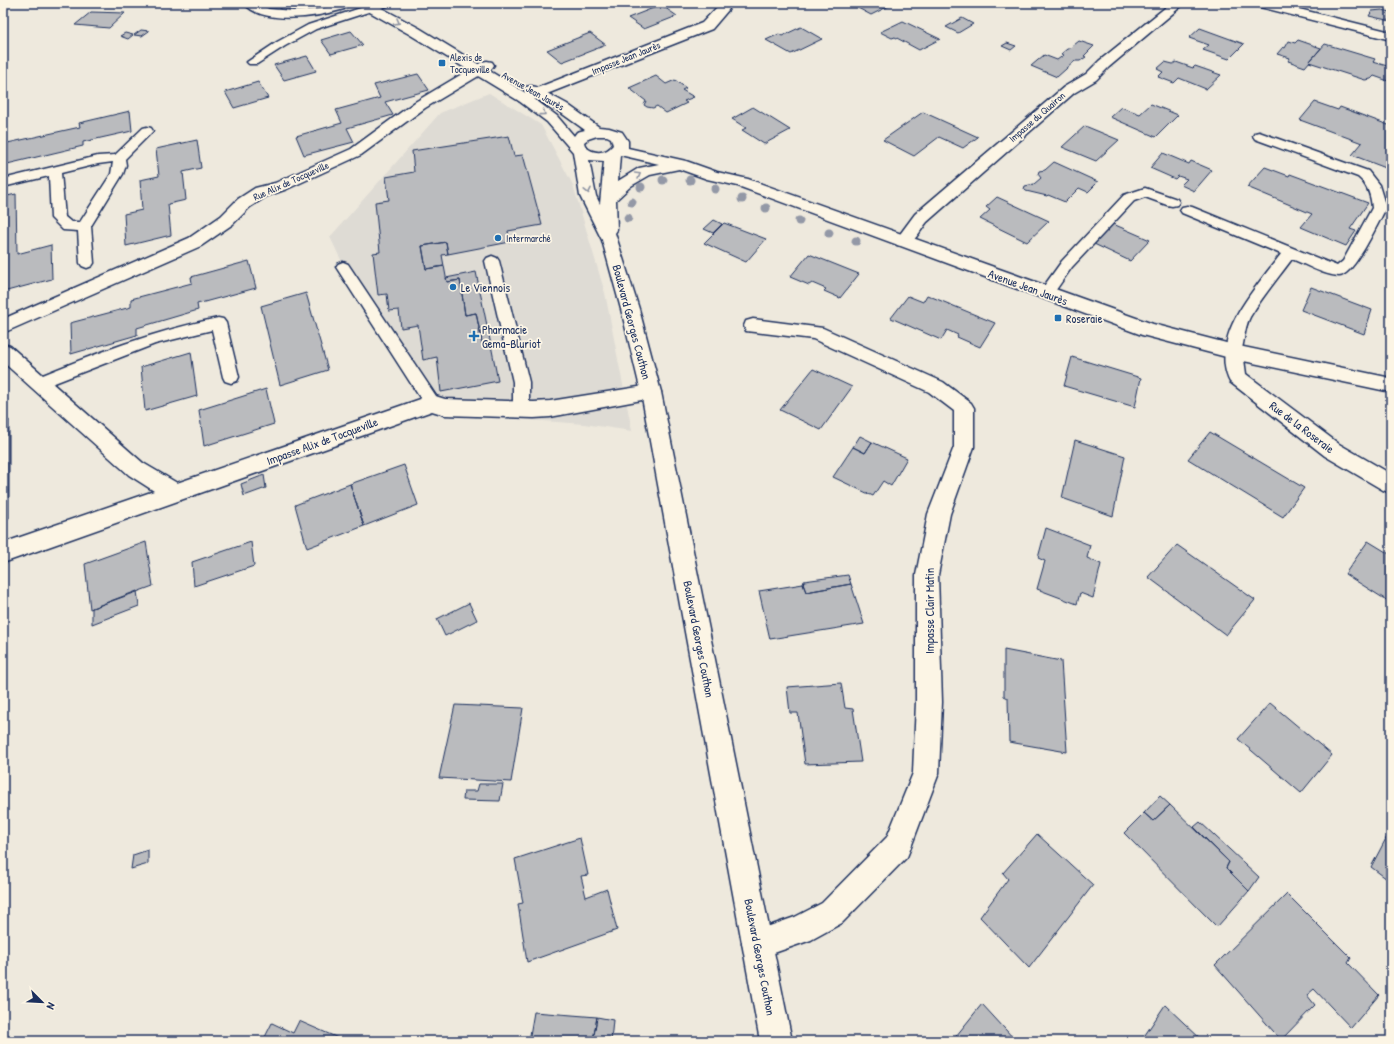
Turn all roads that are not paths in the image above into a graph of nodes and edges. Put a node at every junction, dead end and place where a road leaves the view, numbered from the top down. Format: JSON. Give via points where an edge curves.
{"nodes":[{"id":1,"x":249,"y":3,"type":"edge"},
{"id":2,"x":351,"y":3,"type":"edge"},
{"id":3,"x":387,"y":3,"type":"edge"},
{"id":4,"x":1179,"y":3,"type":"edge"},
{"id":5,"x":1260,"y":3,"type":"edge"},
{"id":6,"x":367,"y":6,"type":"edge"},
{"id":7,"x":723,"y":9,"type":"dead end"},
{"id":8,"x":1391,"y":36,"type":"edge"},
{"id":9,"x":253,"y":62,"type":"dead end"},
{"id":10,"x":482,"y":68,"type":"junction"},
{"id":11,"x":531,"y":96,"type":"junction"},
{"id":12,"x":147,"y":131,"type":"dead end"},
{"id":13,"x":596,"y":131,"type":"junction"},
{"id":14,"x":1259,"y":136,"type":"dead end"},
{"id":15,"x":617,"y":148,"type":"junction"},
{"id":16,"x":578,"y":150,"type":"junction"},
{"id":17,"x":120,"y":158,"type":"junction"},
{"id":18,"x":680,"y":164,"type":"junction"},
{"id":19,"x":55,"y":172,"type":"junction"},
{"id":20,"x":742,"y":182,"type":"junction"},
{"id":21,"x":3,"y":183,"type":"edge"},
{"id":22,"x":608,"y":199,"type":"junction"},
{"id":23,"x":1172,"y":202,"type":"dead end"},
{"id":24,"x":1187,"y":210,"type":"dead end"},
{"id":25,"x":84,"y":226,"type":"junction"},
{"id":26,"x":610,"y":240,"type":"junction"},
{"id":27,"x":903,"y":241,"type":"junction"},
{"id":28,"x":1288,"y":253,"type":"junction"},
{"id":29,"x":492,"y":261,"type":"dead end"},
{"id":30,"x":87,"y":263,"type":"dead end"},
{"id":31,"x":343,"y":268,"type":"dead end"},
{"id":32,"x":1046,"y":294,"type":"junction"},
{"id":33,"x":3,"y":326,"type":"edge"},
{"id":34,"x":753,"y":326,"type":"dead end"},
{"id":35,"x":3,"y":351,"type":"edge"},
{"id":36,"x":1234,"y":352,"type":"junction"},
{"id":37,"x":231,"y":377,"type":"dead end"},
{"id":38,"x":39,"y":383,"type":"junction"},
{"id":39,"x":1391,"y":385,"type":"edge"},
{"id":40,"x":651,"y":392,"type":"junction"},
{"id":41,"x":432,"y":403,"type":"junction"},
{"id":42,"x":521,"y":409,"type":"junction"},
{"id":43,"x":1391,"y":484,"type":"edge"},
{"id":44,"x":174,"y":492,"type":"junction"},
{"id":45,"x":3,"y":553,"type":"edge"},
{"id":46,"x":757,"y":944,"type":"junction"},
{"id":47,"x":776,"y":1041,"type":"edge"}],
"edges":[{"from":1,"to":2,"type":"lane","via":[[254,9],[277,14],[331,11]]},
{"from":3,"to":6,"type":"lane"},
{"from":3,"to":10,"type":"street","name":"Avenue Jean Jaurès"},
{"from":4,"to":27,"type":"street","name":"Impasse du Quairon","via":[[1091,77],[1069,90],[921,218]]},
{"from":5,"to":8,"type":"street"},
{"from":6,"to":9,"type":"lane","via":[[312,27]]},
{"from":6,"to":10,"type":"street","name":"Avenue Jean Jaurès","one_way":true},
{"from":7,"to":11,"type":"street","name":"Impasse Jean Jaurès","via":[[707,26]]},
{"from":10,"to":11,"type":"street","name":"Avenue Jean Jaurès"},
{"from":10,"to":33,"type":"street","name":"Rue Alix de Tocqueville","via":[[420,105],[356,152],[281,186],[261,192],[195,242]]},
{"from":11,"to":13,"type":"street","name":"Avenue Jean Jaurès","via":[[562,107]]},
{"from":11,"to":16,"type":"street","name":"Avenue Jean Jaurès","one_way":true},
{"from":12,"to":17,"type":"lane"},
{"from":13,"to":15,"type":"street","via":[[612,132],[618,136]]},
{"from":13,"to":16,"type":"street","via":[[580,137],[576,142]]},
{"from":14,"to":28,"type":"lane","via":[[1363,174],[1378,198],[1379,208],[1348,264],[1340,270],[1327,268]]},
{"from":15,"to":16,"type":"street","via":[[601,157],[589,156]]},
{"from":15,"to":18,"type":"street","name":"Avenue Jean Jaurès"},
{"from":15,"to":20,"type":"street","name":"Avenue Jean Jaurès","via":[[654,146],[686,155],[720,169]]},
{"from":15,"to":22,"type":"street","name":"Boulevard Georges Couthon"},
{"from":16,"to":26,"type":"street","name":"Boulevard Georges Couthon","one_way":true,"via":[[588,196]]},
{"from":17,"to":19,"type":"lane","via":[[98,160]]},
{"from":17,"to":25,"type":"lane","via":[[117,174]]},
{"from":18,"to":20,"type":"street","name":"Avenue Jean Jaurès","via":[[713,176]]},
{"from":22,"to":18,"type":"street","one_way":true,"via":[[625,183],[645,171]]},
{"from":19,"to":21,"type":"lane"},
{"from":19,"to":25,"type":"lane","via":[[58,218],[68,227]]},
{"from":20,"to":27,"type":"street","name":"Avenue Jean Jaurès"},
{"from":22,"to":26,"type":"street","name":"Boulevard Georges Couthon"},
{"from":23,"to":32,"type":"lane","via":[[1145,192],[1129,198],[1067,264]]},
{"from":24,"to":28,"type":"lane"},
{"from":25,"to":30,"type":"lane"},
{"from":26,"to":40,"type":"street","name":"Boulevard Georges Couthon"},
{"from":27,"to":32,"type":"street","name":"Avenue Jean Jaurès"},
{"from":28,"to":36,"type":"lane","via":[[1243,316],[1236,333]]},
{"from":29,"to":42,"type":"lane","via":[[521,382]]},
{"from":31,"to":41,"type":"lane"},
{"from":32,"to":36,"type":"street","name":"Avenue Jean Jaurès","via":[[1149,330]]},
{"from":34,"to":46,"type":"street","name":"Impasse Clair Matin","via":[[816,334],[936,387],[964,408],[964,447],[939,514],[927,574],[929,702],[926,773],[897,847],[832,913],[801,930]]},
{"from":35,"to":38,"type":"street"},
{"from":36,"to":39,"type":"street","name":"Avenue Jean Jaurès"},
{"from":36,"to":43,"type":"street","name":"Rue de la Roseraie","via":[[1237,377],[1332,450]]},
{"from":37,"to":38,"type":"lane","via":[[218,323],[196,327],[107,355]]},
{"from":38,"to":44,"type":"street","via":[[136,469]]},
{"from":40,"to":42,"type":"street","via":[[550,409]]},
{"from":40,"to":46,"type":"street","name":"Boulevard Georges Couthon"},
{"from":41,"to":42,"type":"street","via":[[446,407]]},
{"from":41,"to":44,"type":"street","name":"Impasse Alix de Tocqueville"},
{"from":44,"to":45,"type":"street","name":"Impasse Alix de Tocqueville"},
{"from":46,"to":47,"type":"street","name":"Boulevard Georges Couthon"}]}
